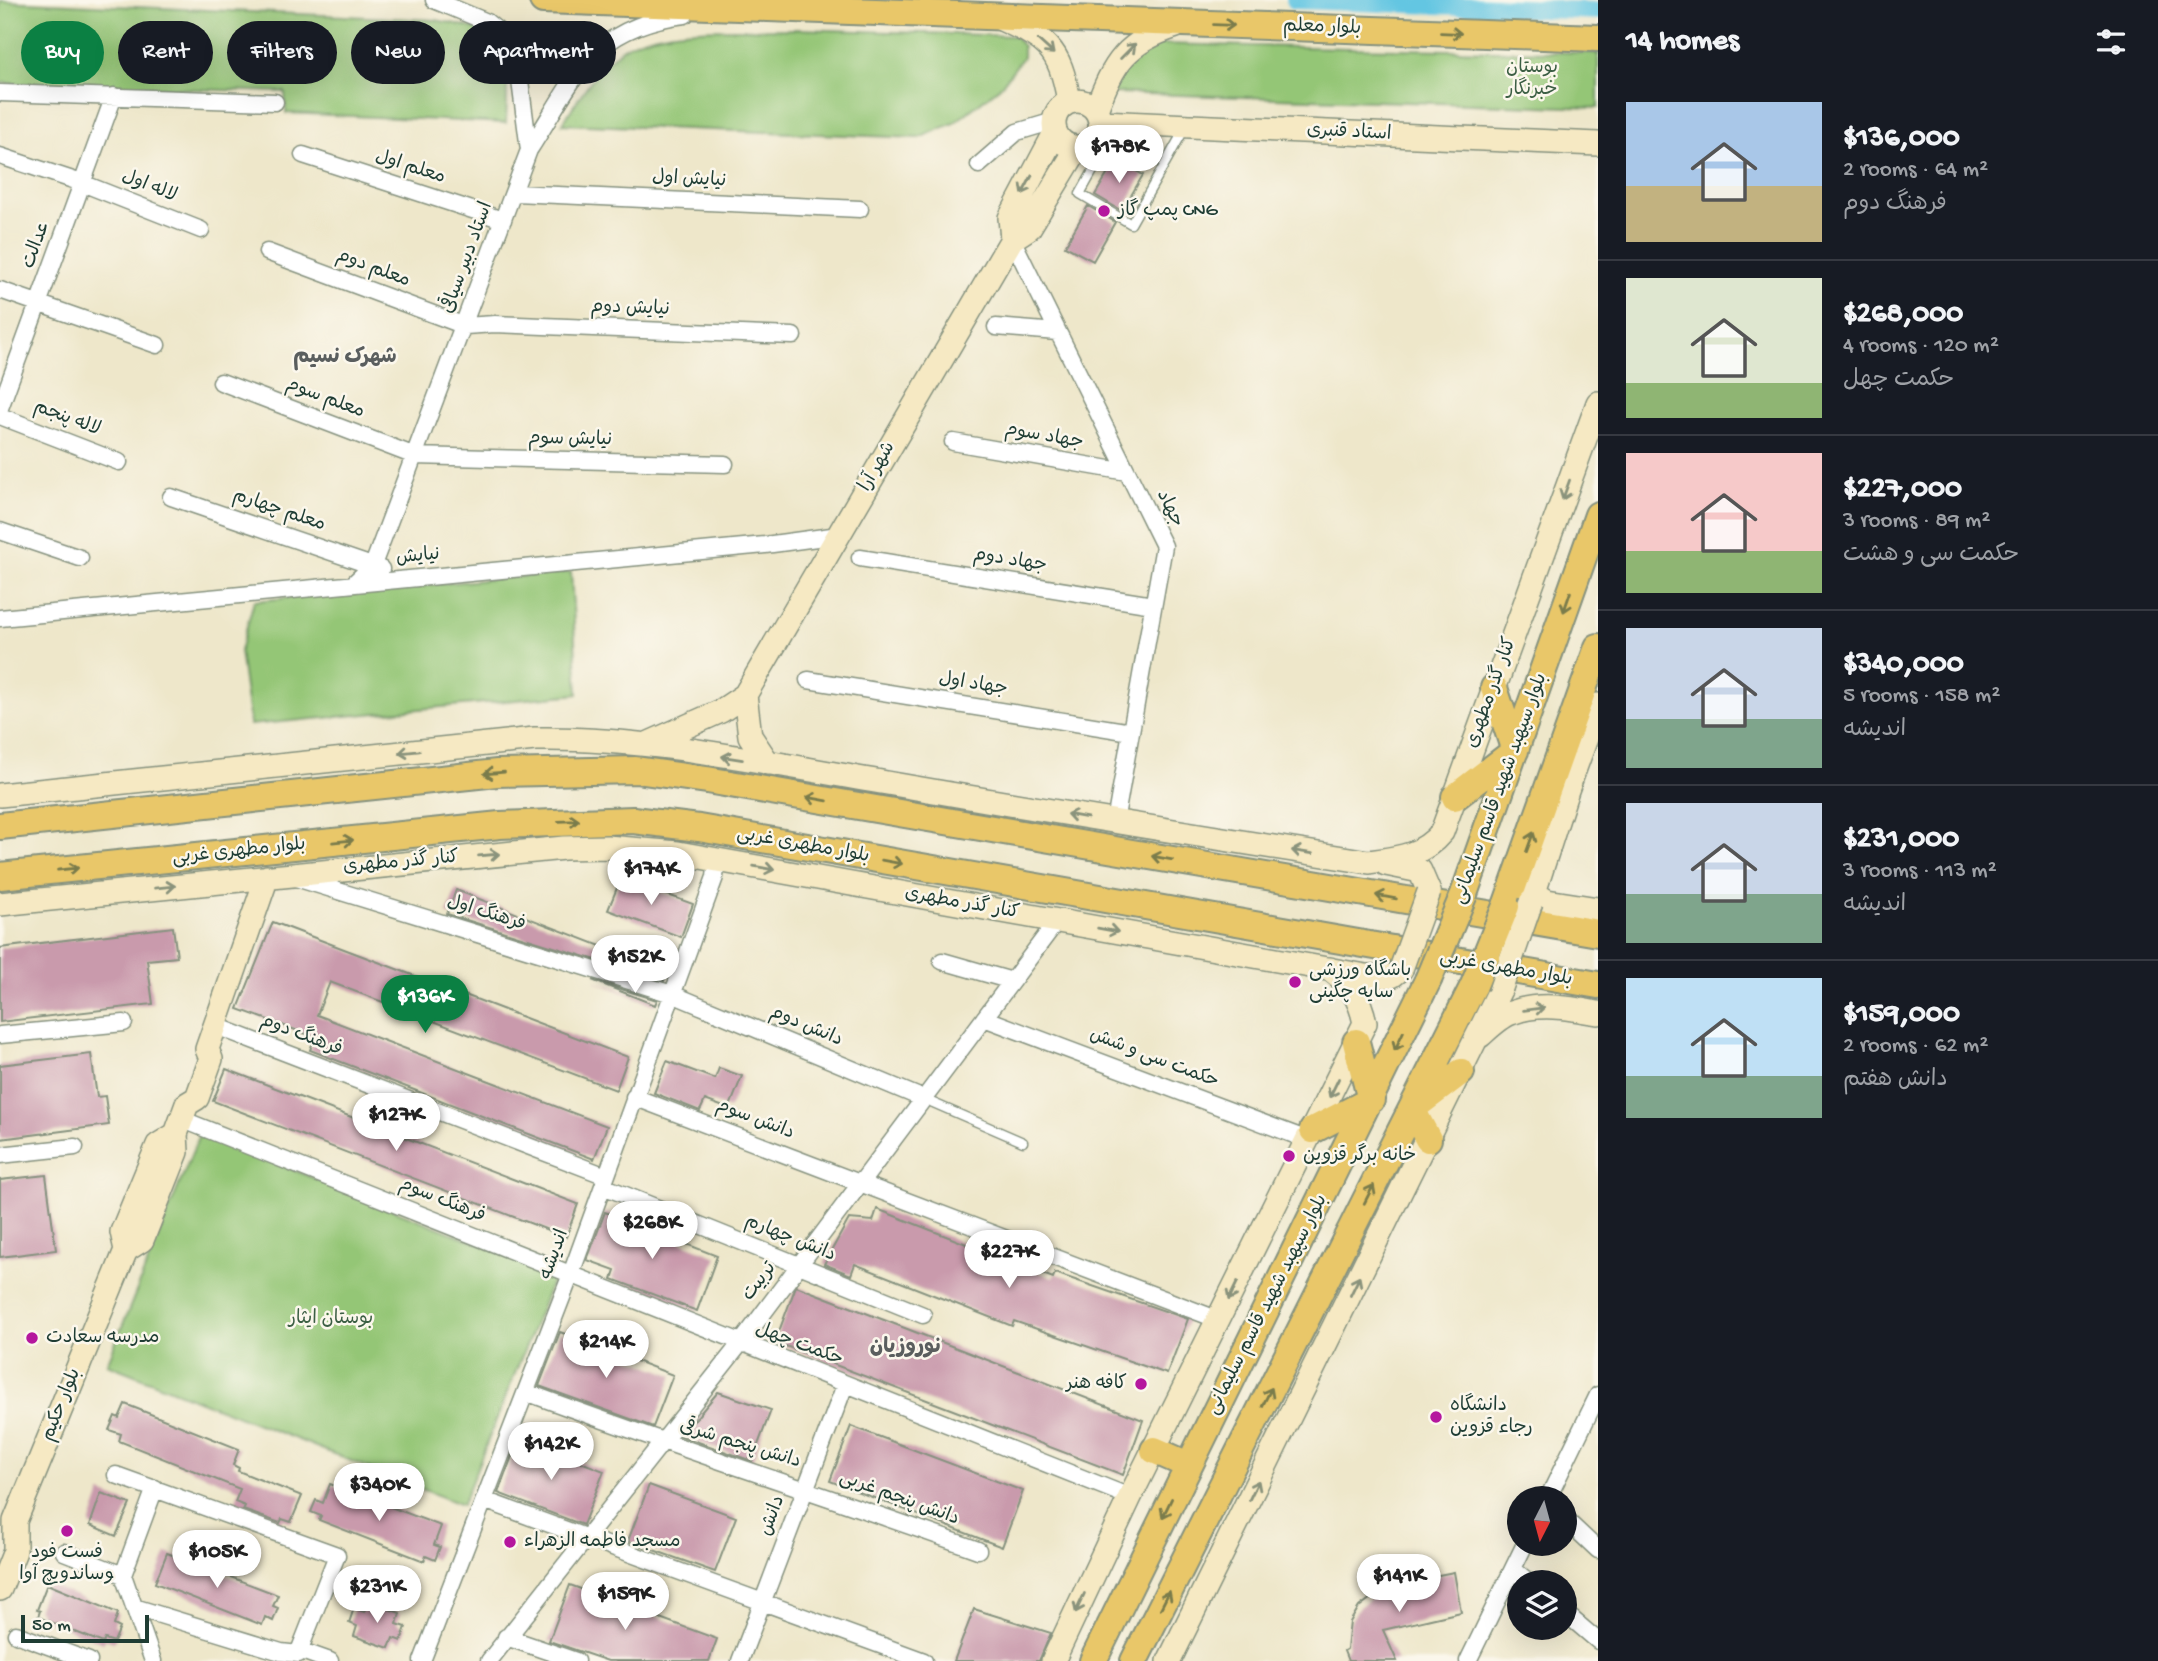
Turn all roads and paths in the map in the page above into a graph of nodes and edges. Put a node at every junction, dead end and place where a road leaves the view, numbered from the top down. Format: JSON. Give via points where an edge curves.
{"nodes":[{"id":1,"x":434,"y":0,"type":"edge"},
{"id":2,"x":543,"y":0,"type":"edge"},
{"id":3,"x":729,"y":7,"type":"junction"},
{"id":4,"x":994,"y":16,"type":"junction"},
{"id":5,"x":1187,"y":23,"type":"junction"},
{"id":6,"x":1598,"y":38,"type":"edge"},
{"id":7,"x":0,"y":93,"type":"edge"},
{"id":8,"x":114,"y":96,"type":"junction"},
{"id":9,"x":275,"y":102,"type":"dead end"},
{"id":10,"x":1069,"y":102,"type":"junction"},
{"id":11,"x":1106,"y":118,"type":"junction"},
{"id":12,"x":1186,"y":126,"type":"junction"},
{"id":13,"x":1054,"y":127,"type":"junction"},
{"id":14,"x":1598,"y":144,"type":"edge"},
{"id":15,"x":1078,"y":147,"type":"junction"},
{"id":16,"x":529,"y":150,"type":"junction"},
{"id":17,"x":303,"y":155,"type":"dead end"},
{"id":18,"x":0,"y":156,"type":"edge"},
{"id":19,"x":979,"y":165,"type":"dead end"},
{"id":20,"x":82,"y":183,"type":"junction"},
{"id":21,"x":515,"y":193,"type":"junction"},
{"id":22,"x":860,"y":209,"type":"dead end"},
{"id":23,"x":503,"y":220,"type":"junction"},
{"id":24,"x":201,"y":230,"type":"dead end"},
{"id":25,"x":1012,"y":239,"type":"junction"},
{"id":26,"x":267,"y":252,"type":"dead end"},
{"id":27,"x":0,"y":290,"type":"edge"},
{"id":28,"x":38,"y":304,"type":"junction"},
{"id":29,"x":465,"y":326,"type":"junction"},
{"id":30,"x":996,"y":327,"type":"dead end"},
{"id":31,"x":1058,"y":332,"type":"junction"},
{"id":32,"x":793,"y":336,"type":"dead end"},
{"id":33,"x":157,"y":345,"type":"dead end"},
{"id":34,"x":221,"y":382,"type":"dead end"},
{"id":35,"x":1598,"y":402,"type":"edge"},
{"id":36,"x":0,"y":408,"type":"edge"},
{"id":37,"x":0,"y":416,"type":"edge"},
{"id":38,"x":953,"y":442,"type":"dead end"},
{"id":39,"x":415,"y":456,"type":"junction"},
{"id":40,"x":119,"y":462,"type":"dead end"},
{"id":41,"x":725,"y":464,"type":"dead end"},
{"id":42,"x":1127,"y":472,"type":"junction"},
{"id":43,"x":171,"y":497,"type":"dead end"},
{"id":44,"x":1598,"y":514,"type":"edge"},
{"id":45,"x":0,"y":531,"type":"edge"},
{"id":46,"x":839,"y":535,"type":"junction"},
{"id":47,"x":80,"y":558,"type":"dead end"},
{"id":48,"x":860,"y":558,"type":"dead end"},
{"id":49,"x":373,"y":565,"type":"junction"},
{"id":50,"x":402,"y":579,"type":"junction"},
{"id":51,"x":353,"y":584,"type":"junction"},
{"id":52,"x":1153,"y":605,"type":"junction"},
{"id":53,"x":0,"y":618,"type":"edge"},
{"id":54,"x":1598,"y":647,"type":"edge"},
{"id":55,"x":808,"y":680,"type":"dead end"},
{"id":56,"x":1494,"y":688,"type":"junction"},
{"id":57,"x":745,"y":695,"type":"junction"},
{"id":58,"x":1598,"y":705,"type":"edge"},
{"id":59,"x":1572,"y":721,"type":"junction"},
{"id":60,"x":1131,"y":732,"type":"junction"},
{"id":61,"x":646,"y":744,"type":"junction"},
{"id":62,"x":1590,"y":749,"type":"edge"},
{"id":63,"x":1515,"y":751,"type":"junction"},
{"id":64,"x":768,"y":763,"type":"junction"},
{"id":65,"x":89,"y":786,"type":"junction"},
{"id":66,"x":1567,"y":790,"type":"junction"},
{"id":67,"x":0,"y":795,"type":"edge"},
{"id":68,"x":1455,"y":797,"type":"junction"},
{"id":69,"x":1115,"y":822,"type":"junction"},
{"id":70,"x":35,"y":823,"type":"junction"},
{"id":71,"x":0,"y":827,"type":"edge"},
{"id":72,"x":432,"y":832,"type":"junction"},
{"id":73,"x":717,"y":860,"type":"junction"},
{"id":74,"x":1369,"y":862,"type":"junction"},
{"id":75,"x":393,"y":863,"type":"junction"},
{"id":76,"x":3,"y":876,"type":"edge"},
{"id":77,"x":277,"y":876,"type":"junction"},
{"id":78,"x":74,"y":897,"type":"junction"},
{"id":79,"x":1524,"y":900,"type":"junction"},
{"id":80,"x":0,"y":904,"type":"edge"},
{"id":81,"x":1598,"y":909,"type":"edge"},
{"id":82,"x":1057,"y":922,"type":"junction"},
{"id":83,"x":1598,"y":933,"type":"edge"},
{"id":84,"x":942,"y":961,"type":"dead end"},
{"id":85,"x":1328,"y":967,"type":"junction"},
{"id":86,"x":1012,"y":981,"type":"junction"},
{"id":87,"x":1598,"y":985,"type":"edge"},
{"id":88,"x":672,"y":993,"type":"junction"},
{"id":89,"x":1598,"y":1013,"type":"edge"},
{"id":90,"x":984,"y":1018,"type":"junction"},
{"id":91,"x":124,"y":1023,"type":"dead end"},
{"id":92,"x":216,"y":1026,"type":"junction"},
{"id":93,"x":0,"y":1035,"type":"edge"},
{"id":94,"x":1478,"y":1038,"type":"junction"},
{"id":95,"x":1356,"y":1042,"type":"junction"},
{"id":96,"x":1461,"y":1072,"type":"junction"},
{"id":97,"x":634,"y":1097,"type":"junction"},
{"id":98,"x":924,"y":1099,"type":"junction"},
{"id":99,"x":1371,"y":1100,"type":"junction"},
{"id":100,"x":1412,"y":1109,"type":"junction"},
{"id":101,"x":181,"y":1119,"type":"junction"},
{"id":102,"x":1311,"y":1135,"type":"junction"},
{"id":103,"x":1428,"y":1139,"type":"junction"},
{"id":104,"x":1023,"y":1142,"type":"dead end"},
{"id":105,"x":75,"y":1147,"type":"dead end"},
{"id":106,"x":0,"y":1154,"type":"edge"},
{"id":107,"x":605,"y":1181,"type":"junction"},
{"id":108,"x":861,"y":1182,"type":"junction"},
{"id":109,"x":799,"y":1265,"type":"junction"},
{"id":110,"x":571,"y":1274,"type":"junction"},
{"id":111,"x":923,"y":1315,"type":"dead end"},
{"id":112,"x":1219,"y":1320,"type":"junction"},
{"id":113,"x":740,"y":1344,"type":"junction"},
{"id":114,"x":845,"y":1385,"type":"junction"},
{"id":115,"x":526,"y":1392,"type":"junction"},
{"id":116,"x":1598,"y":1395,"type":"edge"},
{"id":117,"x":661,"y":1442,"type":"junction"},
{"id":118,"x":1154,"y":1450,"type":"junction"},
{"id":119,"x":1188,"y":1465,"type":"junction"},
{"id":120,"x":116,"y":1475,"type":"dead end"},
{"id":121,"x":1554,"y":1486,"type":"edge"},
{"id":122,"x":155,"y":1488,"type":"junction"},
{"id":123,"x":806,"y":1488,"type":"junction"},
{"id":124,"x":1130,"y":1497,"type":"junction"},
{"id":125,"x":484,"y":1500,"type":"junction"},
{"id":126,"x":5,"y":1523,"type":"edge"},
{"id":127,"x":1577,"y":1530,"type":"edge"},
{"id":128,"x":585,"y":1538,"type":"junction"},
{"id":129,"x":978,"y":1550,"type":"dead end"},
{"id":130,"x":1598,"y":1550,"type":"edge"},
{"id":131,"x":64,"y":1552,"type":"dead end"},
{"id":132,"x":1519,"y":1556,"type":"edge"},
{"id":133,"x":1513,"y":1569,"type":"joint"},
{"id":134,"x":123,"y":1575,"type":"junction"},
{"id":135,"x":0,"y":1589,"type":"edge"},
{"id":136,"x":761,"y":1604,"type":"junction"},
{"id":137,"x":134,"y":1607,"type":"junction"},
{"id":138,"x":1577,"y":1623,"type":"edge"},
{"id":139,"x":16,"y":1634,"type":"dead end"},
{"id":140,"x":506,"y":1637,"type":"junction"},
{"id":141,"x":1598,"y":1641,"type":"edge"},
{"id":142,"x":299,"y":1650,"type":"junction"},
{"id":143,"x":89,"y":1661,"type":"edge"},
{"id":144,"x":153,"y":1661,"type":"edge"},
{"id":145,"x":330,"y":1661,"type":"edge"},
{"id":146,"x":422,"y":1661,"type":"edge"},
{"id":147,"x":489,"y":1661,"type":"edge"},
{"id":148,"x":576,"y":1661,"type":"edge"},
{"id":149,"x":740,"y":1661,"type":"edge"},
{"id":150,"x":923,"y":1661,"type":"edge"},
{"id":151,"x":1053,"y":1661,"type":"edge"},
{"id":152,"x":1093,"y":1661,"type":"edge"},
{"id":153,"x":1134,"y":1661,"type":"edge"},
{"id":154,"x":1169,"y":1661,"type":"edge"},
{"id":155,"x":1468,"y":1661,"type":"edge"}],
"edges":[{"from":1,"to":16,"type":"street","name":"استاد دبیر سیاقی","via":[[487,22],[503,35],[519,73]]},
{"from":2,"to":3,"type":"main road","name":"بلوار معلم"},
{"from":3,"to":4,"type":"main road","name":"بلوار معلم"},
{"from":3,"to":16,"type":"street","via":[[662,18],[612,37],[576,73]]},
{"from":4,"to":5,"type":"main road","name":"بلوار معلم"},
{"from":4,"to":10,"type":"street","one_way":true,"via":[[1052,48],[1064,72]]},
{"from":5,"to":6,"type":"main road","name":"بلوار معلم","one_way":true},
{"from":11,"to":5,"type":"street","name":"شهر آرا","one_way":true,"via":[[1121,57],[1150,34]]},
{"from":7,"to":8,"type":"street"},
{"from":8,"to":9,"type":"street"},
{"from":8,"to":20,"type":"street","name":"عدالت"},
{"from":10,"to":11,"type":"street","via":[[1084,101]]},
{"from":10,"to":13,"type":"street","name":"شهر آرا","via":[[1058,109]]},
{"from":11,"to":12,"type":"street","name":"استاد قنبری"},
{"from":11,"to":12,"type":"lane","via":[[1080,194],[1131,224]]},
{"from":11,"to":15,"type":"street","name":"شهر آرا","via":[[1092,142]]},
{"from":12,"to":14,"type":"street","name":"استاد قنبری"},
{"from":13,"to":15,"type":"street","via":[[1064,143]]},
{"from":13,"to":19,"type":"street","via":[[1017,132]]},
{"from":13,"to":25,"type":"street","name":"شهر آرا","one_way":true,"via":[[1010,218]]},
{"from":15,"to":25,"type":"street","name":"شهر آرا","via":[[1029,228]]},
{"from":16,"to":21,"type":"street","name":"استاد دبیر سیاقی"},
{"from":17,"to":23,"type":"street","name":"معلم اول"},
{"from":18,"to":20,"type":"street","name":"لاله اول"},
{"from":20,"to":24,"type":"street","name":"لاله اول"},
{"from":20,"to":28,"type":"street","name":"عدالت"},
{"from":21,"to":22,"type":"street","name":"نیایش اول"},
{"from":21,"to":23,"type":"street","name":"استاد دبیر سیاقی"},
{"from":23,"to":29,"type":"street","name":"استاد دبیر سیاقی"},
{"from":25,"to":31,"type":"street","name":"جهاد"},
{"from":25,"to":46,"type":"street","name":"شهر آرا"},
{"from":26,"to":29,"type":"street","name":"معلم دوم"},
{"from":27,"to":28,"type":"street"},
{"from":28,"to":33,"type":"street"},
{"from":28,"to":36,"type":"street","name":"عدالت"},
{"from":29,"to":32,"type":"street","name":"نیایش دوم"},
{"from":29,"to":39,"type":"street","name":"استاد دبیر سیاقی"},
{"from":30,"to":31,"type":"street"},
{"from":31,"to":42,"type":"street","name":"جهاد"},
{"from":34,"to":39,"type":"street","name":"معلم سوم"},
{"from":35,"to":56,"type":"street","name":"کنار گذر مطهری","one_way":true},
{"from":37,"to":40,"type":"street","name":"لاله پنجم"},
{"from":38,"to":42,"type":"street","name":"جهاد سوم"},
{"from":39,"to":41,"type":"street","name":"نیایش سوم"},
{"from":39,"to":49,"type":"street","name":"استاد دبیر سیاقی"},
{"from":42,"to":52,"type":"street","name":"جهاد","via":[[1164,546]]},
{"from":43,"to":49,"type":"street","name":"معلم چهارم"},
{"from":44,"to":63,"type":"main road","name":"بلوار سپهبد شهید قاسم سلیمانی","one_way":true},
{"from":45,"to":47,"type":"street"},
{"from":46,"to":50,"type":"street","name":"نيايش"},
{"from":46,"to":57,"type":"street","name":"شهر آرا"},
{"from":48,"to":52,"type":"street","name":"جهاد دوم"},
{"from":49,"to":50,"type":"street","name":"معلم چهارم"},
{"from":49,"to":51,"type":"street"},
{"from":50,"to":51,"type":"street","name":"نيايش"},
{"from":51,"to":53,"type":"street","name":"نيايش"},
{"from":52,"to":60,"type":"street","name":"جهاد"},
{"from":54,"to":59,"type":"main road","name":"بلوار سپهبد شهید قاسم سلیمانی"},
{"from":55,"to":60,"type":"street","name":"جهاد اول"},
{"from":56,"to":63,"type":"main road"},
{"from":56,"to":68,"type":"street","name":"کنار گذر مطهری"},
{"from":57,"to":61,"type":"street","via":[[721,711]]},
{"from":57,"to":64,"type":"street","via":[[750,736]]},
{"from":58,"to":62,"type":"street"},
{"from":59,"to":66,"type":"main road"},
{"from":79,"to":59,"type":"main road","name":"بلوار سپهبد شهید قاسم سلیمانی","one_way":true},
{"from":60,"to":69,"type":"street","name":"جهاد"},
{"from":64,"to":61,"type":"street","name":"کنار گذر مطهری","one_way":true},
{"from":61,"to":65,"type":"street","name":"کنار گذر مطهری","one_way":true,"via":[[535,739]]},
{"from":62,"to":66,"type":"street"},
{"from":63,"to":68,"type":"main road"},
{"from":63,"to":99,"type":"main road","name":"بلوار سپهبد شهید قاسم سلیمانی","one_way":true,"bridge":true,"via":[[1464,894]]},
{"from":69,"to":64,"type":"street","name":"کنار گذر مطهری","one_way":true},
{"from":65,"to":67,"type":"street","name":"کنار گذر مطهری"},
{"from":65,"to":70,"type":"street"},
{"from":66,"to":79,"type":"street"},
{"from":68,"to":74,"type":"street","name":"کنار گذر مطهری","via":[[1442,832],[1431,845],[1412,855]]},
{"from":74,"to":69,"type":"street","name":"کنار گذر مطهری","one_way":true},
{"from":70,"to":71,"type":"main road"},
{"from":83,"to":70,"type":"main road","one_way":true,"via":[[636,770],[497,773]]},
{"from":72,"to":75,"type":"street"},
{"from":76,"to":72,"type":"main road","name":"بلوار مطهری غربی","one_way":true},
{"from":72,"to":87,"type":"main road","name":"بلوار مطهری غربی","one_way":true,"via":[[633,820],[699,828]]},
{"from":75,"to":73,"type":"street","name":"کنار گذر مطهری","one_way":true,"via":[[607,847]]},
{"from":73,"to":82,"type":"street","name":"کنار گذر مطهری","one_way":true},
{"from":73,"to":88,"type":"street","name":"اندیشه","via":[[715,877]]},
{"from":74,"to":85,"type":"street","name":"کنار گذر مطهری","bridge":true,"via":[[1420,871],[1429,892],[1401,969],[1378,978]]},
{"from":75,"to":77,"type":"street","name":"کنار گذر مطهری"},
{"from":76,"to":78,"type":"street"},
{"from":78,"to":77,"type":"street","name":"کنار گذر مطهری","one_way":true},
{"from":77,"to":88,"type":"street","name":"فرهنگ اول"},
{"from":77,"to":92,"type":"street","name":"بلوار حکیم"},
{"from":78,"to":80,"type":"street","name":"کنار گذر مطهری"},
{"from":79,"to":81,"type":"street"},
{"from":79,"to":94,"type":"street","bridge":true,"via":[[1501,988]]},
{"from":79,"to":100,"type":"main road","name":"بلوار سپهبد شهید قاسم سلیمانی","bridge":true,"via":[[1474,985]]},
{"from":82,"to":85,"type":"street","name":"کنار گذر مطهری","one_way":true},
{"from":82,"to":86,"type":"street","name":"تربیت"},
{"from":84,"to":86,"type":"street"},
{"from":85,"to":95,"type":"street","via":[[1349,984],[1362,1006],[1365,1023]]},
{"from":86,"to":90,"type":"street","name":"تربیت"},
{"from":88,"to":97,"type":"street","name":"اندیشه"},
{"from":88,"to":98,"type":"street","name":"دانش دوم"},
{"from":94,"to":89,"type":"street","one_way":true,"via":[[1509,1013],[1534,1007]]},
{"from":90,"to":98,"type":"street","name":"تربیت"},
{"from":90,"to":102,"type":"street","name":"حکمت سی و شش"},
{"from":91,"to":93,"type":"street"},
{"from":92,"to":101,"type":"street","name":"بلوار حکیم","via":[[207,1049],[196,1055],[183,1093]]},
{"from":92,"to":107,"type":"street","name":"فرهنگ دوم"},
{"from":94,"to":96,"type":"street"},
{"from":95,"to":99,"type":"main road"},
{"from":95,"to":102,"type":"street","one_way":true},
{"from":96,"to":100,"type":"main road"},
{"from":96,"to":103,"type":"street"},
{"from":97,"to":107,"type":"street","name":"اندیشه"},
{"from":97,"to":108,"type":"street","name":"دانش سوم"},
{"from":98,"to":104,"type":"lane"},
{"from":98,"to":108,"type":"street","name":"تربیت"},
{"from":99,"to":102,"type":"main road"},
{"from":99,"to":119,"type":"main road","name":"بلوار سپهبد شهید قاسم سلیمانی"},
{"from":100,"to":103,"type":"main road"},
{"from":153,"to":100,"type":"main road","name":"بلوار سپهبد شهید قاسم سلیمانی","one_way":true},
{"from":101,"to":110,"type":"street","name":"فرهنگ سوم"},
{"from":101,"to":126,"type":"street","name":"بلوار حکیم","via":[[177,1152],[142,1240],[126,1250]]},
{"from":102,"to":112,"type":"street","one_way":true},
{"from":154,"to":103,"type":"street","one_way":true},
{"from":105,"to":106,"type":"street"},
{"from":107,"to":109,"type":"street","name":"دانش چهارم"},
{"from":107,"to":110,"type":"street","name":"اندیشه"},
{"from":108,"to":109,"type":"street","name":"تربیت"},
{"from":108,"to":112,"type":"street","name":"دانش سوم"},
{"from":109,"to":111,"type":"street","name":"دانش چهارم"},
{"from":109,"to":113,"type":"street","name":"تربیت"},
{"from":110,"to":113,"type":"street","name":"حکمت چهل"},
{"from":110,"to":115,"type":"street","name":"اندیشه"},
{"from":112,"to":118,"type":"street"},
{"from":113,"to":114,"type":"street","name":"حکمت چهل"},
{"from":113,"to":117,"type":"street","name":"تربیت"},
{"from":114,"to":123,"type":"street","name":"دانش"},
{"from":114,"to":124,"type":"street","name":"حکمت چهل"},
{"from":115,"to":117,"type":"street","name":"دانش پنجم شرقی"},
{"from":115,"to":125,"type":"street","name":"اندیشه"},
{"from":116,"to":121,"type":"street"},
{"from":117,"to":123,"type":"street","name":"دانش پنجم شرقی"},
{"from":117,"to":128,"type":"street","name":"تربیت"},
{"from":118,"to":119,"type":"main road"},
{"from":118,"to":124,"type":"street"},
{"from":119,"to":152,"type":"main road","name":"بلوار سپهبد شهید قاسم سلیمانی","one_way":true},
{"from":120,"to":122,"type":"street"},
{"from":122,"to":134,"type":"street"},
{"from":122,"to":142,"type":"street","via":[[337,1555]]},
{"from":123,"to":129,"type":"street","name":"دانش پنجم غربی"},
{"from":123,"to":136,"type":"street","name":"دانش"},
{"from":124,"to":151,"type":"street","one_way":true},
{"from":125,"to":128,"type":"street"},
{"from":125,"to":146,"type":"street","name":"اندیشه"},
{"from":126,"to":135,"type":"street","name":"بلوار حکیم","via":[[15,1551]]},
{"from":127,"to":130,"type":"street"},
{"from":128,"to":136,"type":"street"},
{"from":128,"to":140,"type":"street","name":"تربیت"},
{"from":131,"to":134,"type":"street"},
{"from":132,"to":133,"type":"street"},
{"from":133,"to":155,"type":"street"},
{"from":134,"to":137,"type":"street"},
{"from":136,"to":149,"type":"street","name":"دانش"},
{"from":136,"to":150,"type":"street"},
{"from":137,"to":142,"type":"street","via":[[281,1652],[298,1654]]},
{"from":137,"to":144,"type":"street"},
{"from":138,"to":141,"type":"street"},
{"from":139,"to":143,"type":"street"},
{"from":140,"to":147,"type":"street","name":"تربیت"},
{"from":140,"to":148,"type":"street"},
{"from":142,"to":145,"type":"street"}]}
